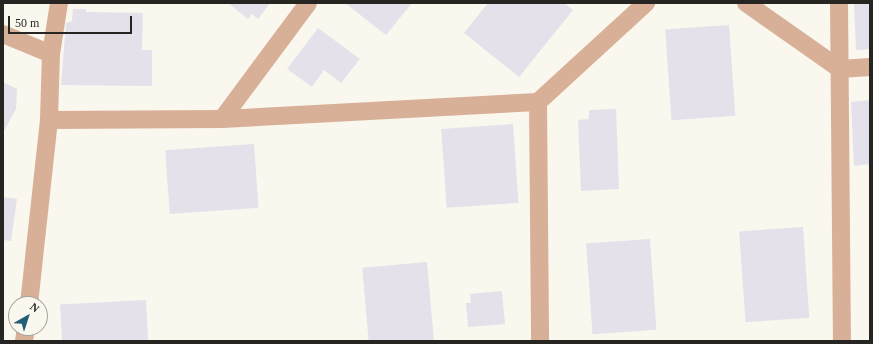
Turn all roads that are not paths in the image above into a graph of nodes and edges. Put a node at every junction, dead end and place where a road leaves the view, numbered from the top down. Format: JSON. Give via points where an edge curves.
{"nodes":[{"id":1,"x":59,"y":3,"type":"edge"},
{"id":2,"x":308,"y":3,"type":"edge"},
{"id":3,"x":646,"y":3,"type":"edge"},
{"id":4,"x":746,"y":3,"type":"edge"},
{"id":5,"x":840,"y":3,"type":"edge"},
{"id":6,"x":3,"y":34,"type":"edge"},
{"id":7,"x":51,"y":54,"type":"junction"},
{"id":8,"x":870,"y":67,"type":"edge"},
{"id":9,"x":840,"y":69,"type":"junction"},
{"id":10,"x":538,"y":102,"type":"junction"},
{"id":11,"x":222,"y":119,"type":"junction"},
{"id":12,"x":49,"y":120,"type":"junction"},
{"id":13,"x":30,"y":296,"type":"edge"},
{"id":14,"x":540,"y":341,"type":"edge"},
{"id":15,"x":842,"y":341,"type":"edge"}],
"edges":[{"from":1,"to":7,"type":"street"},
{"from":2,"to":11,"type":"street"},
{"from":3,"to":10,"type":"street"},
{"from":4,"to":9,"type":"street"},
{"from":5,"to":9,"type":"street"},
{"from":6,"to":7,"type":"street"},
{"from":7,"to":12,"type":"street"},
{"from":8,"to":9,"type":"street"},
{"from":9,"to":15,"type":"street"},
{"from":10,"to":11,"type":"street"},
{"from":10,"to":14,"type":"street"},
{"from":11,"to":12,"type":"street"},
{"from":12,"to":13,"type":"street"}]}
